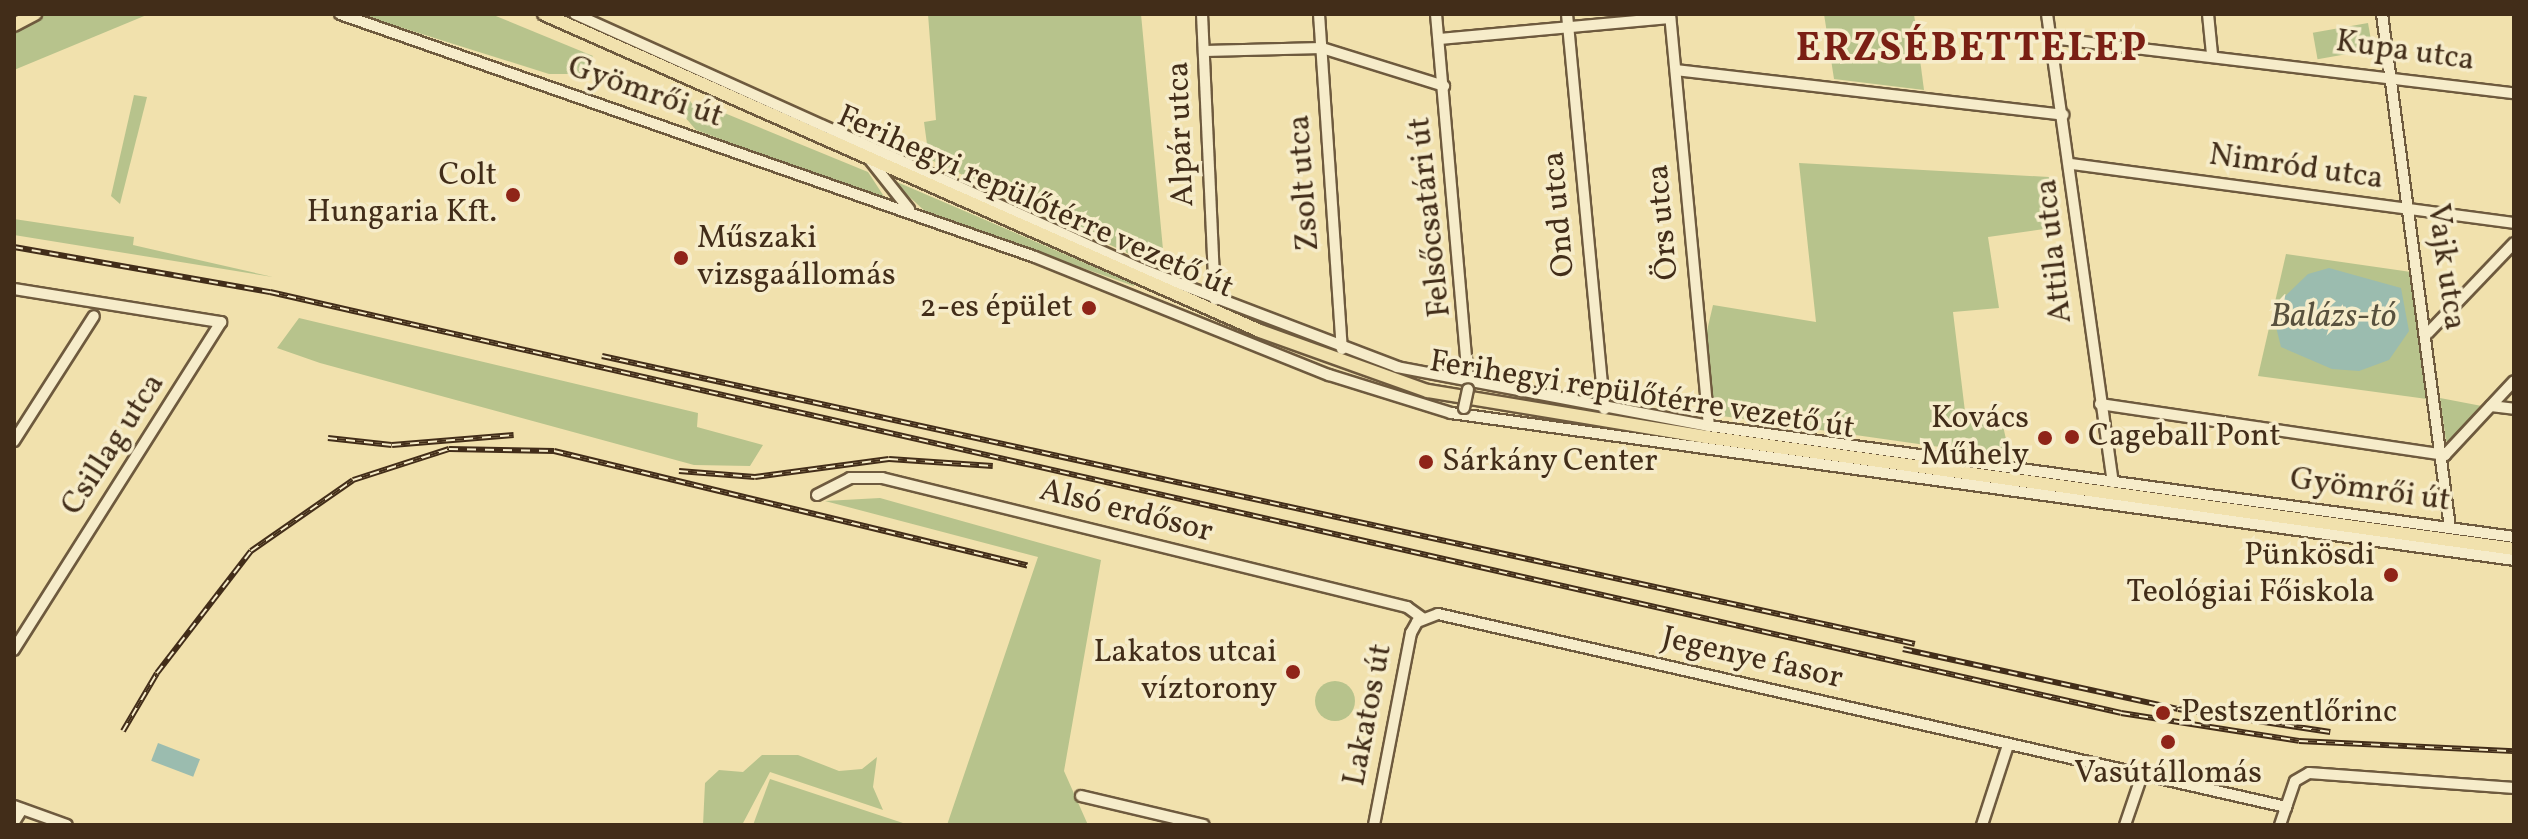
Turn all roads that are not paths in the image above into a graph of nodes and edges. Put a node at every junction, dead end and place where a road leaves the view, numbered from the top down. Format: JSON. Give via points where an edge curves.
{"nodes":[{"id":1,"x":35,"y":14,"type":"edge"},
{"id":2,"x":340,"y":14,"type":"edge"},
{"id":3,"x":544,"y":14,"type":"edge"},
{"id":4,"x":575,"y":14,"type":"edge"},
{"id":5,"x":1202,"y":14,"type":"edge"},
{"id":6,"x":1319,"y":14,"type":"edge"},
{"id":7,"x":1436,"y":14,"type":"edge"},
{"id":8,"x":1567,"y":14,"type":"edge"},
{"id":9,"x":2047,"y":14,"type":"edge"},
{"id":10,"x":2208,"y":14,"type":"edge"},
{"id":11,"x":2382,"y":14,"type":"edge"},
{"id":12,"x":1670,"y":16,"type":"edge"},
{"id":13,"x":14,"y":25,"type":"edge"},
{"id":14,"x":1568,"y":26,"type":"junction"},
{"id":15,"x":2050,"y":38,"type":"junction"},
{"id":16,"x":1439,"y":39,"type":"junction"},
{"id":17,"x":1322,"y":48,"type":"junction"},
{"id":18,"x":1205,"y":51,"type":"junction"},
{"id":19,"x":2212,"y":54,"type":"junction"},
{"id":20,"x":1676,"y":70,"type":"junction"},
{"id":21,"x":2392,"y":76,"type":"junction"},
{"id":22,"x":1444,"y":86,"type":"junction"},
{"id":23,"x":2514,"y":93,"type":"edge"},
{"id":24,"x":2063,"y":115,"type":"junction"},
{"id":25,"x":866,"y":156,"type":"junction"},
{"id":26,"x":2072,"y":164,"type":"junction"},
{"id":27,"x":2412,"y":210,"type":"junction"},
{"id":28,"x":932,"y":221,"type":"junction"},
{"id":29,"x":2514,"y":223,"type":"edge"},
{"id":30,"x":2514,"y":243,"type":"edge"},
{"id":31,"x":14,"y":289,"type":"edge"},
{"id":32,"x":1215,"y":300,"type":"junction"},
{"id":33,"x":94,"y":316,"type":"dead end"},
{"id":34,"x":2428,"y":333,"type":"junction"},
{"id":35,"x":1342,"y":349,"type":"junction"},
{"id":36,"x":2514,"y":381,"type":"edge"},
{"id":37,"x":1469,"y":386,"type":"junction"},
{"id":38,"x":2100,"y":404,"type":"junction"},
{"id":39,"x":2491,"y":406,"type":"junction"},
{"id":40,"x":1604,"y":409,"type":"junction"},
{"id":41,"x":2514,"y":409,"type":"edge"},
{"id":42,"x":1464,"y":411,"type":"junction"},
{"id":43,"x":1709,"y":426,"type":"junction"},
{"id":44,"x":14,"y":441,"type":"edge"},
{"id":45,"x":2445,"y":455,"type":"junction"},
{"id":46,"x":2113,"y":482,"type":"junction"},
{"id":47,"x":817,"y":495,"type":"dead end"},
{"id":48,"x":2450,"y":528,"type":"junction"},
{"id":49,"x":2514,"y":537,"type":"edge"},
{"id":50,"x":2514,"y":549,"type":"edge"},
{"id":51,"x":2514,"y":560,"type":"edge"},
{"id":52,"x":1422,"y":618,"type":"junction"},
{"id":53,"x":14,"y":650,"type":"edge"},
{"id":54,"x":2008,"y":745,"type":"junction"},
{"id":55,"x":2142,"y":775,"type":"junction"},
{"id":56,"x":2514,"y":788,"type":"edge"},
{"id":57,"x":1081,"y":796,"type":"dead end"},
{"id":58,"x":2286,"y":807,"type":"junction"},
{"id":59,"x":18,"y":808,"type":"edge"},
{"id":60,"x":14,"y":822,"type":"edge"},
{"id":61,"x":67,"y":825,"type":"edge"},
{"id":62,"x":1204,"y":825,"type":"edge"},
{"id":63,"x":1374,"y":825,"type":"edge"},
{"id":64,"x":1982,"y":825,"type":"edge"},
{"id":65,"x":2125,"y":825,"type":"edge"},
{"id":66,"x":2280,"y":825,"type":"edge"}],
"edges":[{"from":1,"to":13,"type":"main road"},
{"from":2,"to":28,"type":"street","name":"Gyömrői út"},
{"from":3,"to":25,"type":"main road","name":"Ferihegyi repülőtérre vezető út"},
{"from":4,"to":32,"type":"street","name":"Gyömrői út"},
{"from":5,"to":18,"type":"street","name":"Alpár utca"},
{"from":6,"to":17,"type":"street","name":"Zsolt utca"},
{"from":7,"to":16,"type":"street","name":"Felsőcsatári út"},
{"from":8,"to":14,"type":"street","name":"Ond utca"},
{"from":9,"to":15,"type":"street","name":"Attila utca"},
{"from":10,"to":19,"type":"street"},
{"from":11,"to":21,"type":"street","name":"Vajk utca"},
{"from":12,"to":14,"type":"street"},
{"from":12,"to":20,"type":"street","name":"Örs utca"},
{"from":14,"to":16,"type":"street"},
{"from":14,"to":40,"type":"street","name":"Ond utca"},
{"from":15,"to":19,"type":"street","name":"Kupa utca"},
{"from":15,"to":24,"type":"street","name":"Attila utca"},
{"from":16,"to":22,"type":"street","name":"Felsőcsatári út"},
{"from":17,"to":18,"type":"street"},
{"from":17,"to":22,"type":"street"},
{"from":17,"to":35,"type":"street","name":"Zsolt utca"},
{"from":18,"to":32,"type":"street","name":"Alpár utca"},
{"from":19,"to":21,"type":"street","name":"Kupa utca"},
{"from":20,"to":24,"type":"street"},
{"from":20,"to":43,"type":"street","name":"Örs utca"},
{"from":21,"to":23,"type":"street","name":"Kupa utca"},
{"from":21,"to":27,"type":"street","name":"Vajk utca"},
{"from":22,"to":37,"type":"street","name":"Felsőcsatári út"},
{"from":24,"to":26,"type":"street","name":"Attila utca"},
{"from":25,"to":28,"type":"street","name":"Gyömrői út","via":[[902,206]]},
{"from":25,"to":50,"type":"main road","name":"Ferihegyi repülőtérre vezető út","via":[[1260,331],[1428,391],[1706,437]]},
{"from":26,"to":27,"type":"street","name":"Nimród utca"},
{"from":26,"to":38,"type":"street","name":"Attila utca"},
{"from":27,"to":29,"type":"street","name":"Nimród utca"},
{"from":27,"to":34,"type":"street","name":"Vajk utca"},
{"from":28,"to":42,"type":"street","name":"Gyömrői út","via":[[1329,375]]},
{"from":30,"to":34,"type":"street"},
{"from":31,"to":53,"type":"street","name":"Csillag utca","via":[[158,307],[221,322]]},
{"from":32,"to":35,"type":"street","name":"Gyömrői út"},
{"from":33,"to":44,"type":"street"},
{"from":34,"to":45,"type":"street","name":"Vajk utca"},
{"from":35,"to":37,"type":"street","name":"Gyömrői út"},
{"from":36,"to":39,"type":"street"},
{"from":37,"to":40,"type":"street","name":"Gyömrői út"},
{"from":37,"to":42,"type":"street","name":"Felsőcsatári út","bridge":true},
{"from":38,"to":45,"type":"street"},
{"from":38,"to":46,"type":"street","name":"Attila utca"},
{"from":39,"to":41,"type":"street"},
{"from":39,"to":45,"type":"street"},
{"from":40,"to":43,"type":"street","name":"Gyömrői út"},
{"from":42,"to":51,"type":"street","name":"Gyömrői út"},
{"from":43,"to":46,"type":"street","name":"Gyömrői út"},
{"from":45,"to":48,"type":"street","name":"Vajk utca"},
{"from":46,"to":48,"type":"street","name":"Gyömrői út"},
{"from":47,"to":52,"type":"street","name":"Alsó erdősor","via":[[850,478],[882,478],[1407,607]]},
{"from":48,"to":49,"type":"street","name":"Gyömrői út"},
{"from":52,"to":54,"type":"street","name":"Jegenye fasor","via":[[1443,615]]},
{"from":52,"to":63,"type":"street","name":"Lakatos út","via":[[1410,637]]},
{"from":54,"to":55,"type":"street","name":"Jegenye fasor"},
{"from":54,"to":64,"type":"street"},
{"from":55,"to":58,"type":"street","name":"Jegenye fasor"},
{"from":55,"to":65,"type":"street"},
{"from":56,"to":58,"type":"street","via":[[2314,772],[2295,781]]},
{"from":57,"to":62,"type":"street"},
{"from":58,"to":66,"type":"street"},
{"from":59,"to":60,"type":"street"},
{"from":59,"to":61,"type":"street"}]}
